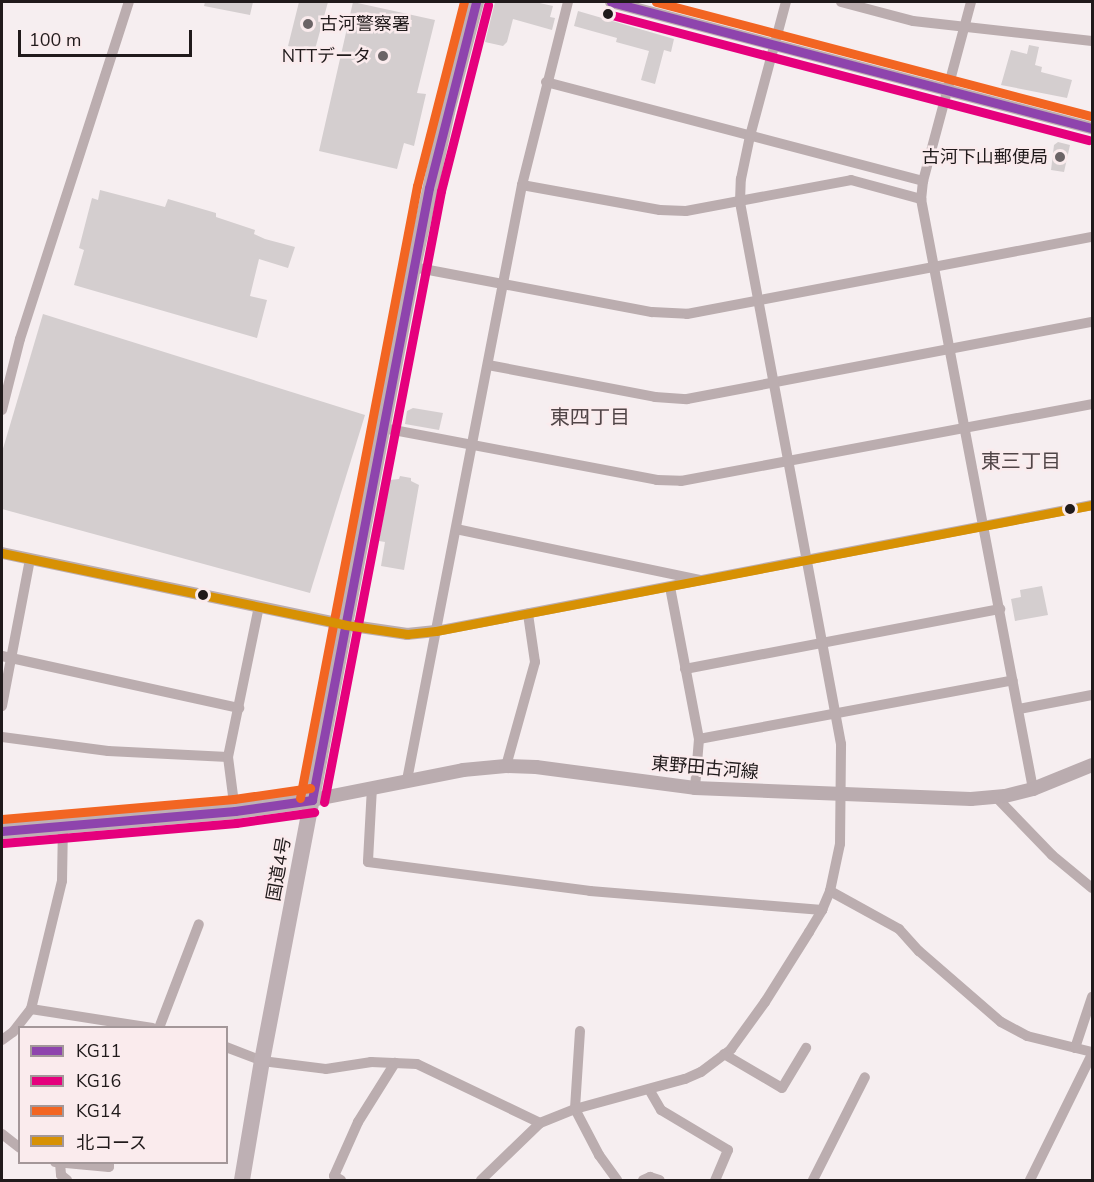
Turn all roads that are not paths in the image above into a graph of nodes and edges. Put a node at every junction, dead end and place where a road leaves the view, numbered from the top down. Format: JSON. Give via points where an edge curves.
{"nodes":[{"id":1,"x":129,"y":2,"type":"edge"},
{"id":2,"x":476,"y":2,"type":"edge"},
{"id":3,"x":568,"y":2,"type":"edge"},
{"id":4,"x":611,"y":2,"type":"edge"},
{"id":5,"x":786,"y":2,"type":"edge"},
{"id":6,"x":841,"y":2,"type":"edge"},
{"id":7,"x":971,"y":2,"type":"edge"},
{"id":8,"x":964,"y":27,"type":"junction"},
{"id":9,"x":1092,"y":41,"type":"edge"},
{"id":10,"x":774,"y":46,"type":"junction"},
{"id":11,"x":546,"y":82,"type":"junction"},
{"id":12,"x":948,"y":91,"type":"junction"},
{"id":13,"x":1092,"y":128,"type":"edge"},
{"id":14,"x":750,"y":136,"type":"junction"},
{"id":15,"x":923,"y":181,"type":"junction"},
{"id":16,"x":522,"y":185,"type":"junction"},
{"id":17,"x":921,"y":199,"type":"junction"},
{"id":18,"x":740,"y":202,"type":"junction"},
{"id":19,"x":1092,"y":237,"type":"edge"},
{"id":20,"x":413,"y":267,"type":"junction"},
{"id":21,"x":935,"y":268,"type":"junction"},
{"id":22,"x":504,"y":283,"type":"junction"},
{"id":23,"x":758,"y":300,"type":"junction"},
{"id":24,"x":1092,"y":322,"type":"edge"},
{"id":25,"x":949,"y":349,"type":"junction"},
{"id":26,"x":488,"y":365,"type":"junction"},
{"id":27,"x":775,"y":382,"type":"junction"},
{"id":28,"x":1092,"y":404,"type":"edge"},
{"id":29,"x":2,"y":410,"type":"edge"},
{"id":30,"x":383,"y":428,"type":"junction"},
{"id":31,"x":966,"y":428,"type":"junction"},
{"id":32,"x":472,"y":446,"type":"junction"},
{"id":33,"x":789,"y":461,"type":"junction"},
{"id":34,"x":1092,"y":505,"type":"edge"},
{"id":35,"x":984,"y":526,"type":"junction"},
{"id":36,"x":456,"y":529,"type":"junction"},
{"id":37,"x":2,"y":553,"type":"edge"},
{"id":38,"x":30,"y":559,"type":"junction"},
{"id":39,"x":808,"y":561,"type":"junction"},
{"id":40,"x":703,"y":581,"type":"junction"},
{"id":41,"x":669,"y":587,"type":"junction"},
{"id":42,"x":259,"y":606,"type":"junction"},
{"id":43,"x":1000,"y":609,"type":"junction"},
{"id":44,"x":528,"y":614,"type":"junction"},
{"id":45,"x":346,"y":625,"type":"junction"},
{"id":46,"x":436,"y":631,"type":"junction"},
{"id":47,"x":824,"y":643,"type":"junction"},
{"id":48,"x":7,"y":658,"type":"edge"},
{"id":49,"x":685,"y":669,"type":"junction"},
{"id":50,"x":1013,"y":680,"type":"junction"},
{"id":51,"x":1092,"y":695,"type":"edge"},
{"id":52,"x":2,"y":706,"type":"edge"},
{"id":53,"x":239,"y":708,"type":"junction"},
{"id":54,"x":1019,"y":709,"type":"junction"},
{"id":55,"x":836,"y":714,"type":"junction"},
{"id":56,"x":2,"y":737,"type":"edge"},
{"id":57,"x":699,"y":739,"type":"junction"},
{"id":58,"x":228,"y":757,"type":"junction"},
{"id":59,"x":1092,"y":765,"type":"edge"},
{"id":60,"x":506,"y":766,"type":"junction"},
{"id":61,"x":407,"y":780,"type":"junction"},
{"id":62,"x":372,"y":787,"type":"junction"},
{"id":63,"x":695,"y":788,"type":"junction"},
{"id":64,"x":1033,"y":789,"type":"junction"},
{"id":65,"x":840,"y":794,"type":"junction"},
{"id":66,"x":996,"y":797,"type":"junction"},
{"id":67,"x":312,"y":800,"type":"junction"},
{"id":68,"x":235,"y":811,"type":"junction"},
{"id":69,"x":63,"y":826,"type":"junction"},
{"id":70,"x":2,"y":831,"type":"edge"},
{"id":71,"x":1092,"y":888,"type":"edge"},
{"id":72,"x":830,"y":891,"type":"junction"},
{"id":73,"x":822,"y":910,"type":"junction"},
{"id":74,"x":199,"y":924,"type":"dead end"},
{"id":75,"x":1092,"y":997,"type":"edge"},
{"id":76,"x":31,"y":1009,"type":"junction"},
{"id":77,"x":140,"y":1026,"type":"edge"},
{"id":78,"x":160,"y":1026,"type":"edge"},
{"id":79,"x":580,"y":1031,"type":"dead end"},
{"id":80,"x":2,"y":1040,"type":"edge"},
{"id":81,"x":228,"y":1048,"type":"edge"},
{"id":82,"x":806,"y":1048,"type":"dead end"},
{"id":83,"x":1075,"y":1048,"type":"junction"},
{"id":84,"x":1092,"y":1053,"type":"edge"},
{"id":85,"x":724,"y":1054,"type":"junction"},
{"id":86,"x":262,"y":1061,"type":"junction"},
{"id":87,"x":395,"y":1063,"type":"junction"},
{"id":88,"x":865,"y":1077,"type":"dead end"},
{"id":89,"x":650,"y":1091,"type":"junction"},
{"id":90,"x":575,"y":1109,"type":"junction"},
{"id":91,"x":540,"y":1123,"type":"junction"},
{"id":92,"x":2,"y":1134,"type":"edge"},
{"id":93,"x":18,"y":1146,"type":"edge"},
{"id":94,"x":60,"y":1164,"type":"edge"},
{"id":95,"x":72,"y":1164,"type":"edge"},
{"id":96,"x":109,"y":1164,"type":"edge"},
{"id":97,"x":67,"y":1180,"type":"edge"},
{"id":98,"x":242,"y":1180,"type":"edge"},
{"id":99,"x":341,"y":1180,"type":"edge"},
{"id":100,"x":481,"y":1180,"type":"edge"},
{"id":101,"x":617,"y":1180,"type":"edge"},
{"id":102,"x":643,"y":1180,"type":"edge"},
{"id":103,"x":660,"y":1180,"type":"edge"},
{"id":104,"x":715,"y":1180,"type":"edge"},
{"id":105,"x":813,"y":1180,"type":"edge"},
{"id":106,"x":1030,"y":1180,"type":"edge"}],
"edges":[{"from":1,"to":29,"type":"street","via":[[20,339]]},
{"from":2,"to":20,"type":"highway","name":"国道4号"},
{"from":3,"to":11,"type":"street"},
{"from":4,"to":10,"type":"street"},
{"from":5,"to":10,"type":"street"},
{"from":6,"to":8,"type":"street","via":[[905,19]]},
{"from":7,"to":8,"type":"street"},
{"from":8,"to":9,"type":"street"},
{"from":8,"to":12,"type":"street"},
{"from":10,"to":12,"type":"street"},
{"from":10,"to":14,"type":"street"},
{"from":11,"to":14,"type":"street"},
{"from":11,"to":16,"type":"street"},
{"from":12,"to":13,"type":"street"},
{"from":12,"to":15,"type":"street"},
{"from":14,"to":15,"type":"street"},
{"from":14,"to":18,"type":"street"},
{"from":15,"to":17,"type":"street"},
{"from":16,"to":18,"type":"street","via":[[660,210],[686,211]]},
{"from":16,"to":22,"type":"street"},
{"from":17,"to":18,"type":"street","via":[[851,180]]},
{"from":17,"to":21,"type":"street"},
{"from":18,"to":23,"type":"street"},
{"from":19,"to":21,"type":"street"},
{"from":20,"to":22,"type":"street"},
{"from":20,"to":30,"type":"highway","name":"国道4号"},
{"from":21,"to":23,"type":"street"},
{"from":21,"to":25,"type":"street"},
{"from":22,"to":23,"type":"street","via":[[652,312],[687,314]]},
{"from":22,"to":26,"type":"street"},
{"from":23,"to":27,"type":"street"},
{"from":24,"to":25,"type":"street"},
{"from":25,"to":27,"type":"street"},
{"from":25,"to":31,"type":"street"},
{"from":26,"to":27,"type":"street","via":[[687,399]]},
{"from":26,"to":32,"type":"street"},
{"from":27,"to":33,"type":"street"},
{"from":28,"to":31,"type":"street"},
{"from":30,"to":32,"type":"street"},
{"from":30,"to":45,"type":"highway","name":"国道4号"},
{"from":31,"to":33,"type":"street"},
{"from":31,"to":35,"type":"street"},
{"from":32,"to":33,"type":"street","via":[[670,481]]},
{"from":32,"to":36,"type":"street"},
{"from":33,"to":39,"type":"street"},
{"from":34,"to":35,"type":"street"},
{"from":35,"to":39,"type":"street"},
{"from":35,"to":43,"type":"street"},
{"from":36,"to":40,"type":"street","via":[[675,572]]},
{"from":36,"to":46,"type":"street"},
{"from":37,"to":38,"type":"street"},
{"from":38,"to":42,"type":"street"},
{"from":38,"to":48,"type":"street"},
{"from":39,"to":40,"type":"street"},
{"from":39,"to":47,"type":"street"},
{"from":40,"to":41,"type":"street"},
{"from":41,"to":44,"type":"street"},
{"from":41,"to":49,"type":"street"},
{"from":42,"to":45,"type":"street"},
{"from":42,"to":53,"type":"street"},
{"from":43,"to":47,"type":"street"},
{"from":43,"to":50,"type":"street"},
{"from":44,"to":46,"type":"street"},
{"from":44,"to":60,"type":"street","via":[[535,662]]},
{"from":45,"to":46,"type":"street","via":[[407,634]]},
{"from":45,"to":67,"type":"highway","name":"国道4号"},
{"from":46,"to":61,"type":"street"},
{"from":47,"to":49,"type":"street"},
{"from":47,"to":55,"type":"street"},
{"from":48,"to":52,"type":"street"},
{"from":48,"to":53,"type":"street"},
{"from":49,"to":57,"type":"street"},
{"from":50,"to":54,"type":"street"},
{"from":50,"to":55,"type":"street"},
{"from":51,"to":54,"type":"street"},
{"from":53,"to":58,"type":"street"},
{"from":54,"to":64,"type":"street"},
{"from":55,"to":57,"type":"street"},
{"from":55,"to":65,"type":"street","via":[[841,744]]},
{"from":56,"to":58,"type":"street","via":[[108,751]]},
{"from":57,"to":63,"type":"street"},
{"from":58,"to":68,"type":"street"},
{"from":59,"to":64,"type":"main road","name":"東野田古河線"},
{"from":60,"to":61,"type":"main road","name":"東野田古河線"},
{"from":60,"to":63,"type":"main road","name":"東野田古河線"},
{"from":61,"to":62,"type":"main road","name":"東野田古河線"},
{"from":62,"to":67,"type":"main road","name":"東野田古河線"},
{"from":62,"to":73,"type":"street","via":[[368,862],[590,891]]},
{"from":63,"to":65,"type":"main road","name":"東野田古河線"},
{"from":64,"to":66,"type":"main road","name":"東野田古河線"},
{"from":65,"to":66,"type":"main road","name":"東野田古河線","via":[[971,800]]},
{"from":65,"to":72,"type":"street","via":[[840,844]]},
{"from":66,"to":71,"type":"street","via":[[1052,855]]},
{"from":67,"to":68,"type":"highway"},
{"from":67,"to":86,"type":"highway","name":"国道4号"},
{"from":68,"to":69,"type":"highway"},
{"from":69,"to":70,"type":"highway"},
{"from":69,"to":76,"type":"street","via":[[62,881]]},
{"from":72,"to":73,"type":"street"},
{"from":72,"to":83,"type":"street","via":[[900,929],[1001,1022],[1027,1036]]},
{"from":73,"to":85,"type":"street","via":[[758,1012]]},
{"from":74,"to":78,"type":"street"},
{"from":75,"to":83,"type":"street"},
{"from":76,"to":77,"type":"street"},
{"from":76,"to":80,"type":"street"},
{"from":79,"to":90,"type":"street"},
{"from":81,"to":86,"type":"street"},
{"from":82,"to":85,"type":"street","via":[[782,1088]]},
{"from":83,"to":84,"type":"street"},
{"from":84,"to":106,"type":"street"},
{"from":85,"to":89,"type":"street","via":[[701,1072]]},
{"from":86,"to":87,"type":"street","via":[[326,1069],[371,1062]]},
{"from":86,"to":98,"type":"highway","name":"国道4号"},
{"from":87,"to":91,"type":"street","via":[[417,1064]]},
{"from":87,"to":99,"type":"street","via":[[358,1122],[334,1176]]},
{"from":88,"to":105,"type":"street"},
{"from":89,"to":90,"type":"street"},
{"from":89,"to":104,"type":"street","via":[[662,1110],[728,1150]]},
{"from":90,"to":91,"type":"street"},
{"from":90,"to":101,"type":"street"},
{"from":91,"to":100,"type":"street"},
{"from":92,"to":93,"type":"street"},
{"from":94,"to":97,"type":"street","via":[[61,1175]]},
{"from":95,"to":96,"type":"street"},
{"from":102,"to":103,"type":"street"}]}
